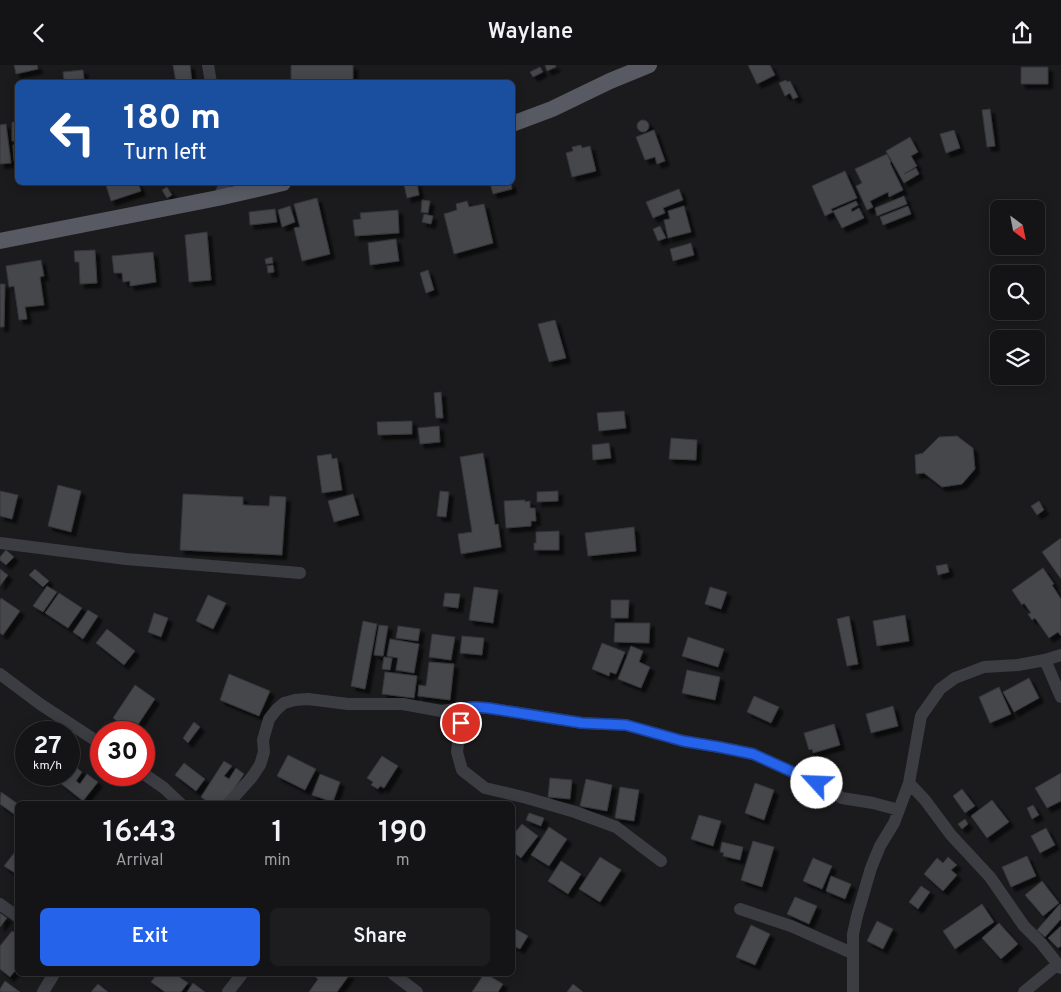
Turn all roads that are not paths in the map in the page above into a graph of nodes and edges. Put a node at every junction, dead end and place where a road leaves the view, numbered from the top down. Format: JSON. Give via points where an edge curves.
{"nodes":[{"id":1,"x":208,"y":65,"type":"edge"},
{"id":2,"x":649,"y":65,"type":"edge"},
{"id":3,"x":211,"y":80,"type":"edge"},
{"id":4,"x":515,"y":123,"type":"edge"},
{"id":5,"x":225,"y":185,"type":"edge"},
{"id":6,"x":273,"y":185,"type":"edge"},
{"id":7,"x":218,"y":198,"type":"junction"},
{"id":8,"x":0,"y":241,"type":"edge"},
{"id":9,"x":0,"y":543,"type":"edge"},
{"id":10,"x":300,"y":573,"type":"dead end"},
{"id":11,"x":1061,"y":655,"type":"edge"},
{"id":12,"x":1045,"y":660,"type":"junction"},
{"id":13,"x":0,"y":674,"type":"edge"},
{"id":14,"x":1061,"y":697,"type":"edge"},
{"id":15,"x":462,"y":709,"type":"junction"},
{"id":16,"x":90,"y":737,"type":"edge"},
{"id":17,"x":155,"y":782,"type":"edge"},
{"id":18,"x":909,"y":783,"type":"junction"},
{"id":19,"x":178,"y":801,"type":"edge"},
{"id":20,"x":231,"y":801,"type":"edge"},
{"id":21,"x":899,"y":809,"type":"junction"},
{"id":22,"x":662,"y":861,"type":"dead end"},
{"id":23,"x":0,"y":904,"type":"edge"},
{"id":24,"x":740,"y":909,"type":"dead end"},
{"id":25,"x":15,"y":915,"type":"edge"},
{"id":26,"x":852,"y":953,"type":"junction"},
{"id":27,"x":1060,"y":966,"type":"edge"},
{"id":28,"x":53,"y":976,"type":"edge"},
{"id":29,"x":240,"y":976,"type":"edge"},
{"id":30,"x":244,"y":976,"type":"edge"},
{"id":31,"x":396,"y":976,"type":"edge"},
{"id":32,"x":43,"y":992,"type":"edge"},
{"id":33,"x":228,"y":992,"type":"edge"},
{"id":34,"x":233,"y":992,"type":"edge"},
{"id":35,"x":417,"y":992,"type":"edge"},
{"id":36,"x":853,"y":992,"type":"edge"},
{"id":37,"x":1024,"y":992,"type":"edge"}],
"edges":[{"from":1,"to":3,"type":"street"},
{"from":2,"to":4,"type":"main road"},
{"from":5,"to":7,"type":"street"},
{"from":6,"to":7,"type":"main road"},
{"from":7,"to":8,"type":"main road"},
{"from":9,"to":10,"type":"street","via":[[126,559]]},
{"from":11,"to":12,"type":"street"},
{"from":12,"to":14,"type":"street"},
{"from":12,"to":18,"type":"street","via":[[984,667],[955,678],[940,689],[921,716]]},
{"from":13,"to":16,"type":"street"},
{"from":15,"to":20,"type":"street","via":[[441,711],[403,704],[348,704],[308,699],[284,703],[269,719],[260,765]]},
{"from":15,"to":21,"type":"street","via":[[488,708],[582,723],[626,725],[683,741],[753,754],[842,798]]},
{"from":15,"to":22,"type":"street","via":[[457,753],[462,770],[485,788],[616,827]]},
{"from":17,"to":19,"type":"street"},
{"from":18,"to":21,"type":"street"},
{"from":18,"to":27,"type":"street","via":[[990,877],[1024,926]]},
{"from":21,"to":26,"type":"street","via":[[880,846],[865,887]]},
{"from":23,"to":25,"type":"street"},
{"from":24,"to":26,"type":"street","via":[[791,926]]},
{"from":26,"to":36,"type":"street"},
{"from":27,"to":37,"type":"street"},
{"from":28,"to":32,"type":"street"},
{"from":29,"to":33,"type":"street"},
{"from":30,"to":34,"type":"street"},
{"from":31,"to":35,"type":"street"}]}
